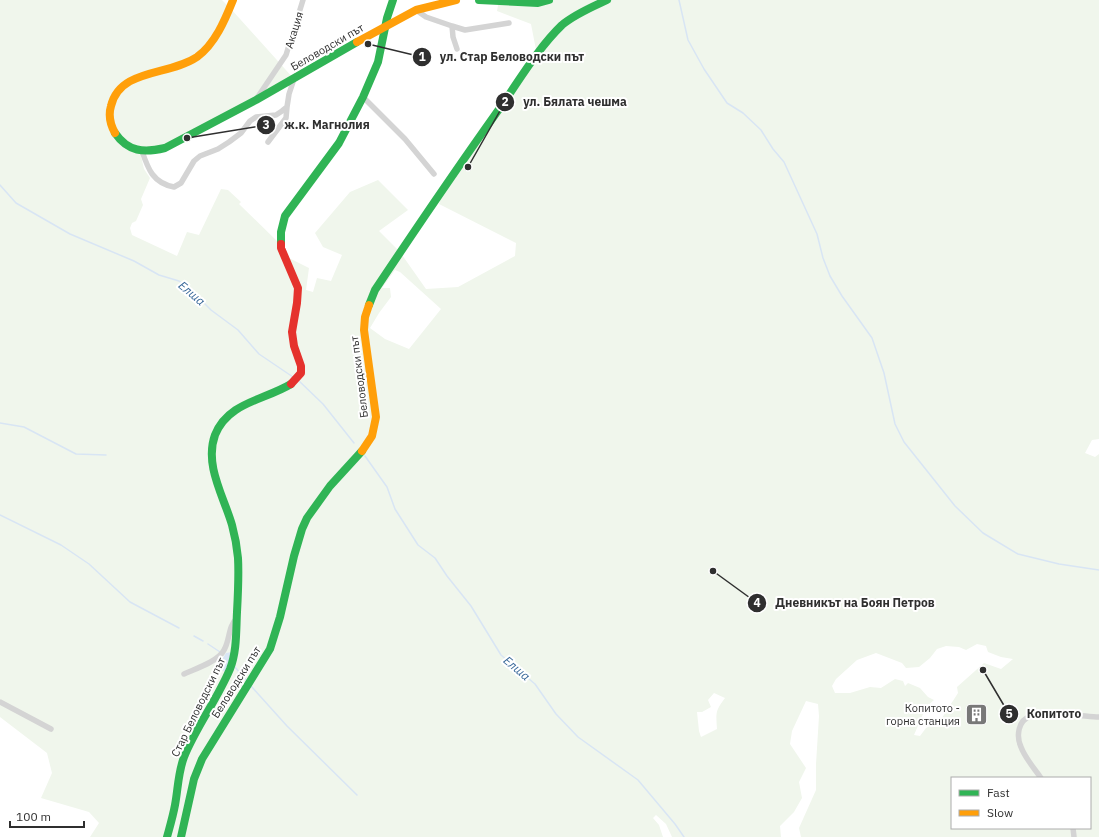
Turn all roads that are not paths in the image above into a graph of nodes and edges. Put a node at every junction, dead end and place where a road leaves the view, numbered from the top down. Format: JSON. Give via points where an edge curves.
{"nodes":[{"id":1,"x":233,"y":0,"type":"edge"},
{"id":2,"x":303,"y":0,"type":"edge"},
{"id":3,"x":393,"y":0,"type":"edge"},
{"id":4,"x":456,"y":0,"type":"edge"},
{"id":5,"x":479,"y":0,"type":"edge"},
{"id":6,"x":549,"y":0,"type":"edge"},
{"id":7,"x":607,"y":0,"type":"edge"},
{"id":8,"x":416,"y":10,"type":"junction"},
{"id":9,"x":509,"y":23,"type":"dead end"},
{"id":10,"x":385,"y":26,"type":"junction"},
{"id":11,"x":452,"y":26,"type":"junction"},
{"id":12,"x":457,"y":49,"type":"dead end"},
{"id":13,"x":294,"y":79,"type":"junction"},
{"id":14,"x":363,"y":97,"type":"junction"},
{"id":15,"x":256,"y":100,"type":"junction"},
{"id":16,"x":287,"y":107,"type":"junction"},
{"id":17,"x":268,"y":142,"type":"dead end"},
{"id":18,"x":142,"y":150,"type":"junction"},
{"id":19,"x":434,"y":174,"type":"dead end"},
{"id":20,"x":237,"y":618,"type":"junction"},
{"id":21,"x":184,"y":674,"type":"dead end"},
{"id":22,"x":0,"y":702,"type":"edge"},
{"id":23,"x":1099,"y":717,"type":"edge"},
{"id":24,"x":51,"y":729,"type":"dead end"},
{"id":25,"x":1040,"y":777,"type":"edge"},
{"id":26,"x":167,"y":837,"type":"edge"},
{"id":27,"x":181,"y":837,"type":"edge"}],
"edges":[{"from":1,"to":18,"type":"street","name":"Беловодски път","via":[[214,39],[197,56],[181,65],[132,79],[119,88],[113,97],[109,114],[113,130],[130,148]]},
{"from":2,"to":15,"type":"street","name":"Акация","via":[[286,54]]},
{"from":3,"to":10,"type":"street","name":"Стар Беловодски път"},
{"from":4,"to":8,"type":"street","name":"Беловодски път"},
{"from":5,"to":6,"type":"street","via":[[538,3]]},
{"from":7,"to":27,"type":"street","name":"Беловодски път","via":[[586,9],[565,23],[551,37],[375,290],[365,317],[364,330],[376,417],[372,436],[366,448],[330,486],[307,518],[294,556],[270,649],[202,758],[194,779]]},
{"from":8,"to":10,"type":"street","name":"Беловодски път"},
{"from":8,"to":11,"type":"street","via":[[426,17]]},
{"from":9,"to":11,"type":"street","via":[[465,30]]},
{"from":10,"to":13,"type":"street","name":"Беловодски път"},
{"from":10,"to":14,"type":"street","name":"Стар Беловодски път","via":[[378,62]]},
{"from":11,"to":12,"type":"street"},
{"from":13,"to":15,"type":"street","name":"Беловодски път"},
{"from":13,"to":16,"type":"street"},
{"from":14,"to":19,"type":"street","via":[[405,139]]},
{"from":14,"to":20,"type":"street","name":"Стар Беловодски път","via":[[339,143],[285,216],[281,232],[281,248],[298,292],[292,332],[301,373],[297,379],[280,390],[232,412],[219,426],[213,442],[212,463],[235,538]]},
{"from":15,"to":18,"type":"street","name":"Беловодски път","via":[[165,148],[154,151]]},
{"from":16,"to":17,"type":"street","via":[[286,118]]},
{"from":16,"to":18,"type":"street","via":[[276,115],[256,116],[229,142],[194,161],[181,183],[174,187],[154,178]]},
{"from":20,"to":21,"type":"street","via":[[231,626],[224,651],[219,657]]},
{"from":20,"to":26,"type":"street","name":"Стар Беловодски път","via":[[233,660],[184,757]]},
{"from":22,"to":24,"type":"street"},
{"from":23,"to":25,"type":"street","via":[[1042,714],[1023,721],[1018,731],[1019,742]]}]}
